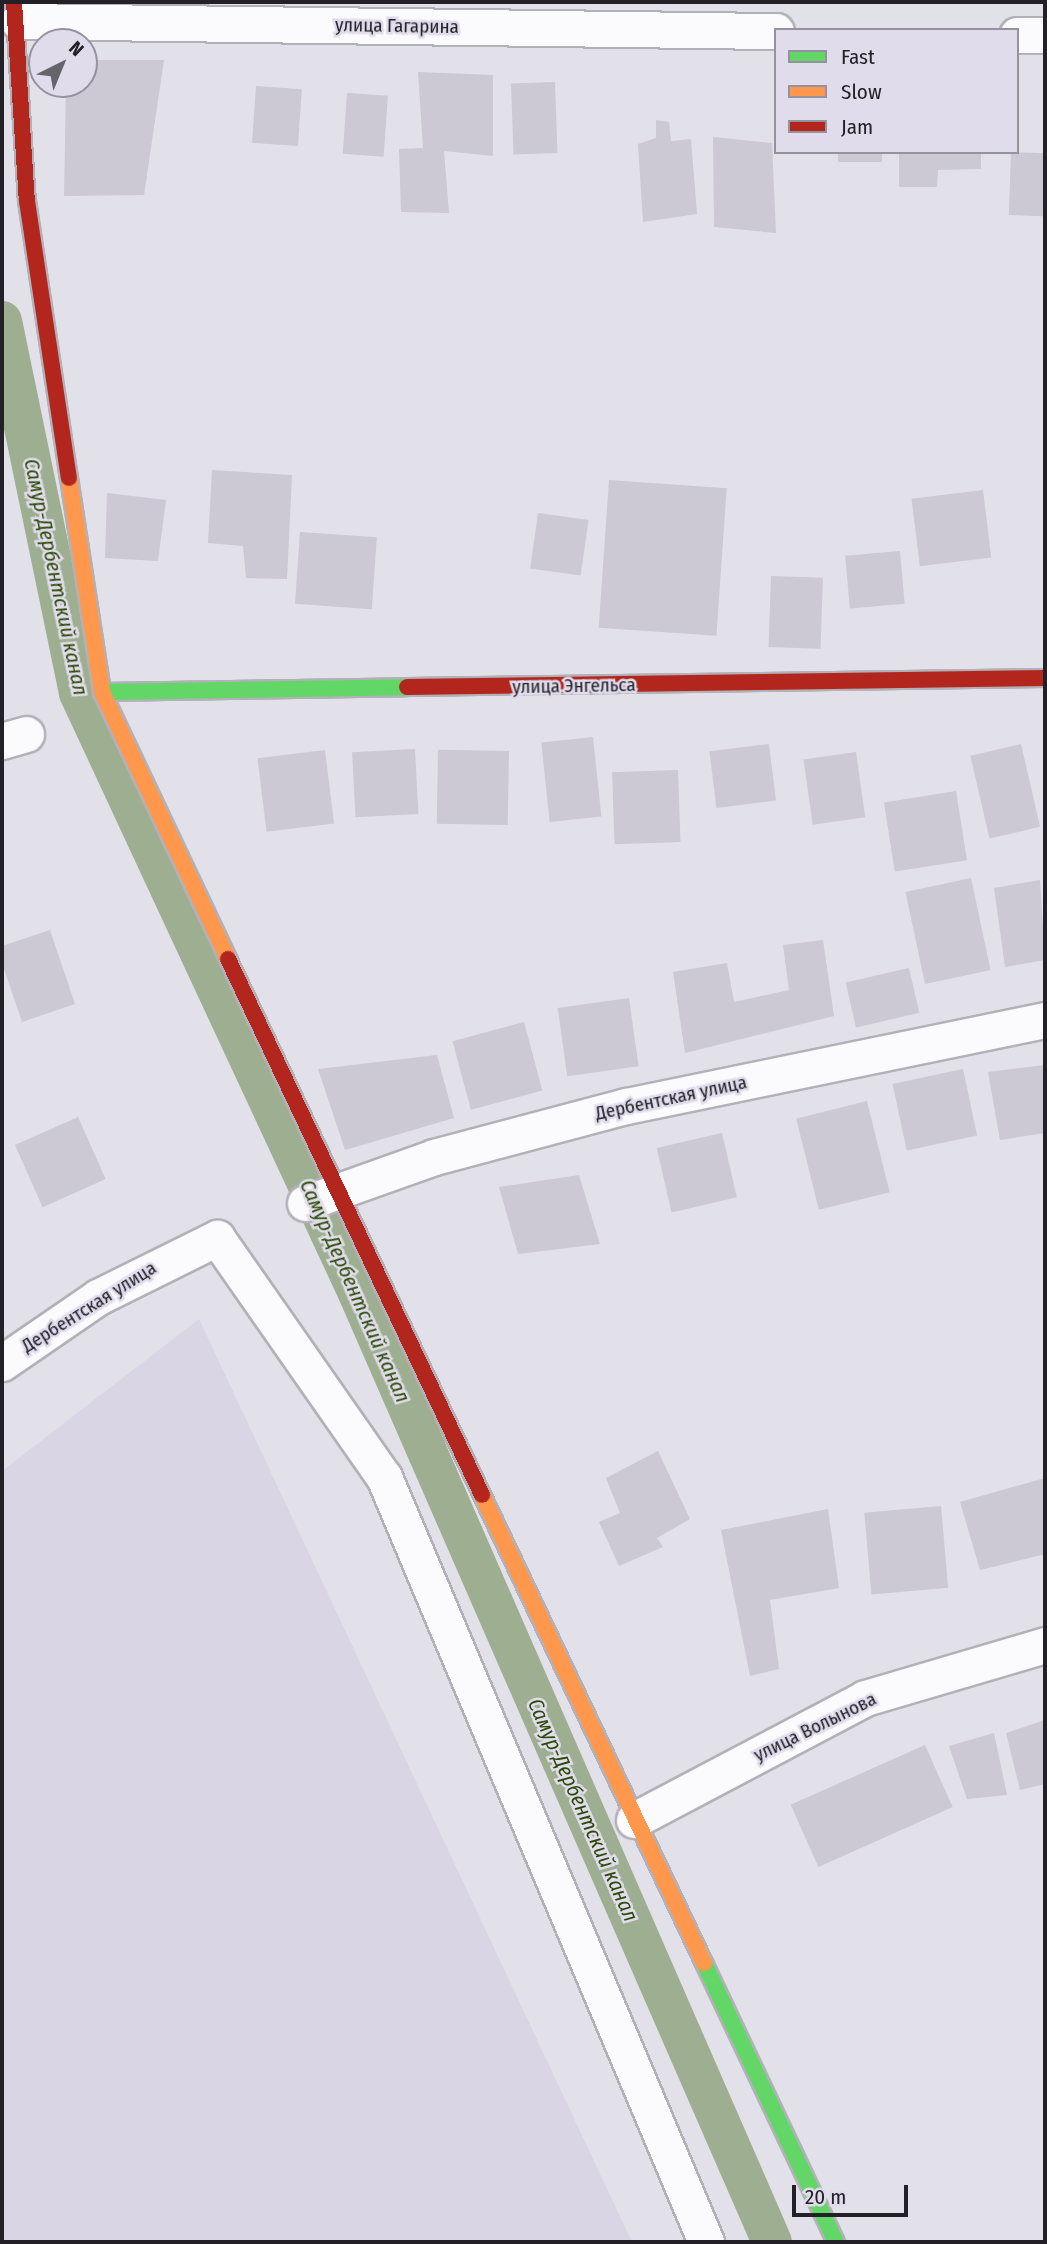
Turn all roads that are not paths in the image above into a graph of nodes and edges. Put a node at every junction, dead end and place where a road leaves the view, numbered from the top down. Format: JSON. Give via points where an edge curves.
{"nodes":[{"id":1,"x":16,"y":11,"type":"edge"},
{"id":2,"x":774,"y":31,"type":"edge"},
{"id":3,"x":1019,"y":35,"type":"edge"},
{"id":4,"x":1045,"y":35,"type":"edge"},
{"id":5,"x":1045,"y":678,"type":"edge"},
{"id":6,"x":102,"y":692,"type":"junction"},
{"id":7,"x":1045,"y":1020,"type":"edge"},
{"id":8,"x":340,"y":1189,"type":"junction"},
{"id":9,"x":305,"y":1203,"type":"dead end"},
{"id":10,"x":2,"y":1363,"type":"edge"},
{"id":11,"x":1045,"y":1645,"type":"edge"},
{"id":12,"x":634,"y":1820,"type":"junction"},
{"id":13,"x":706,"y":2242,"type":"edge"},
{"id":14,"x":836,"y":2242,"type":"edge"}],
"edges":[{"from":1,"to":2,"type":"street","name":"улица Гагарина"},
{"from":1,"to":6,"type":"street","via":[[27,201]]},
{"from":3,"to":4,"type":"street"},
{"from":5,"to":6,"type":"street","name":"улица Энгельса"},
{"from":6,"to":8,"type":"street"},
{"from":7,"to":8,"type":"street","name":"Дербентская улица","via":[[626,1106],[434,1157]]},
{"from":8,"to":9,"type":"street","name":"Дербентская улица"},
{"from":8,"to":12,"type":"street"},
{"from":10,"to":13,"type":"street","name":"Дербентская улица","via":[[98,1297],[217,1238],[384,1478]]},
{"from":11,"to":12,"type":"street","name":"улица Волынова","via":[[865,1698]]},
{"from":12,"to":14,"type":"street"}]}
